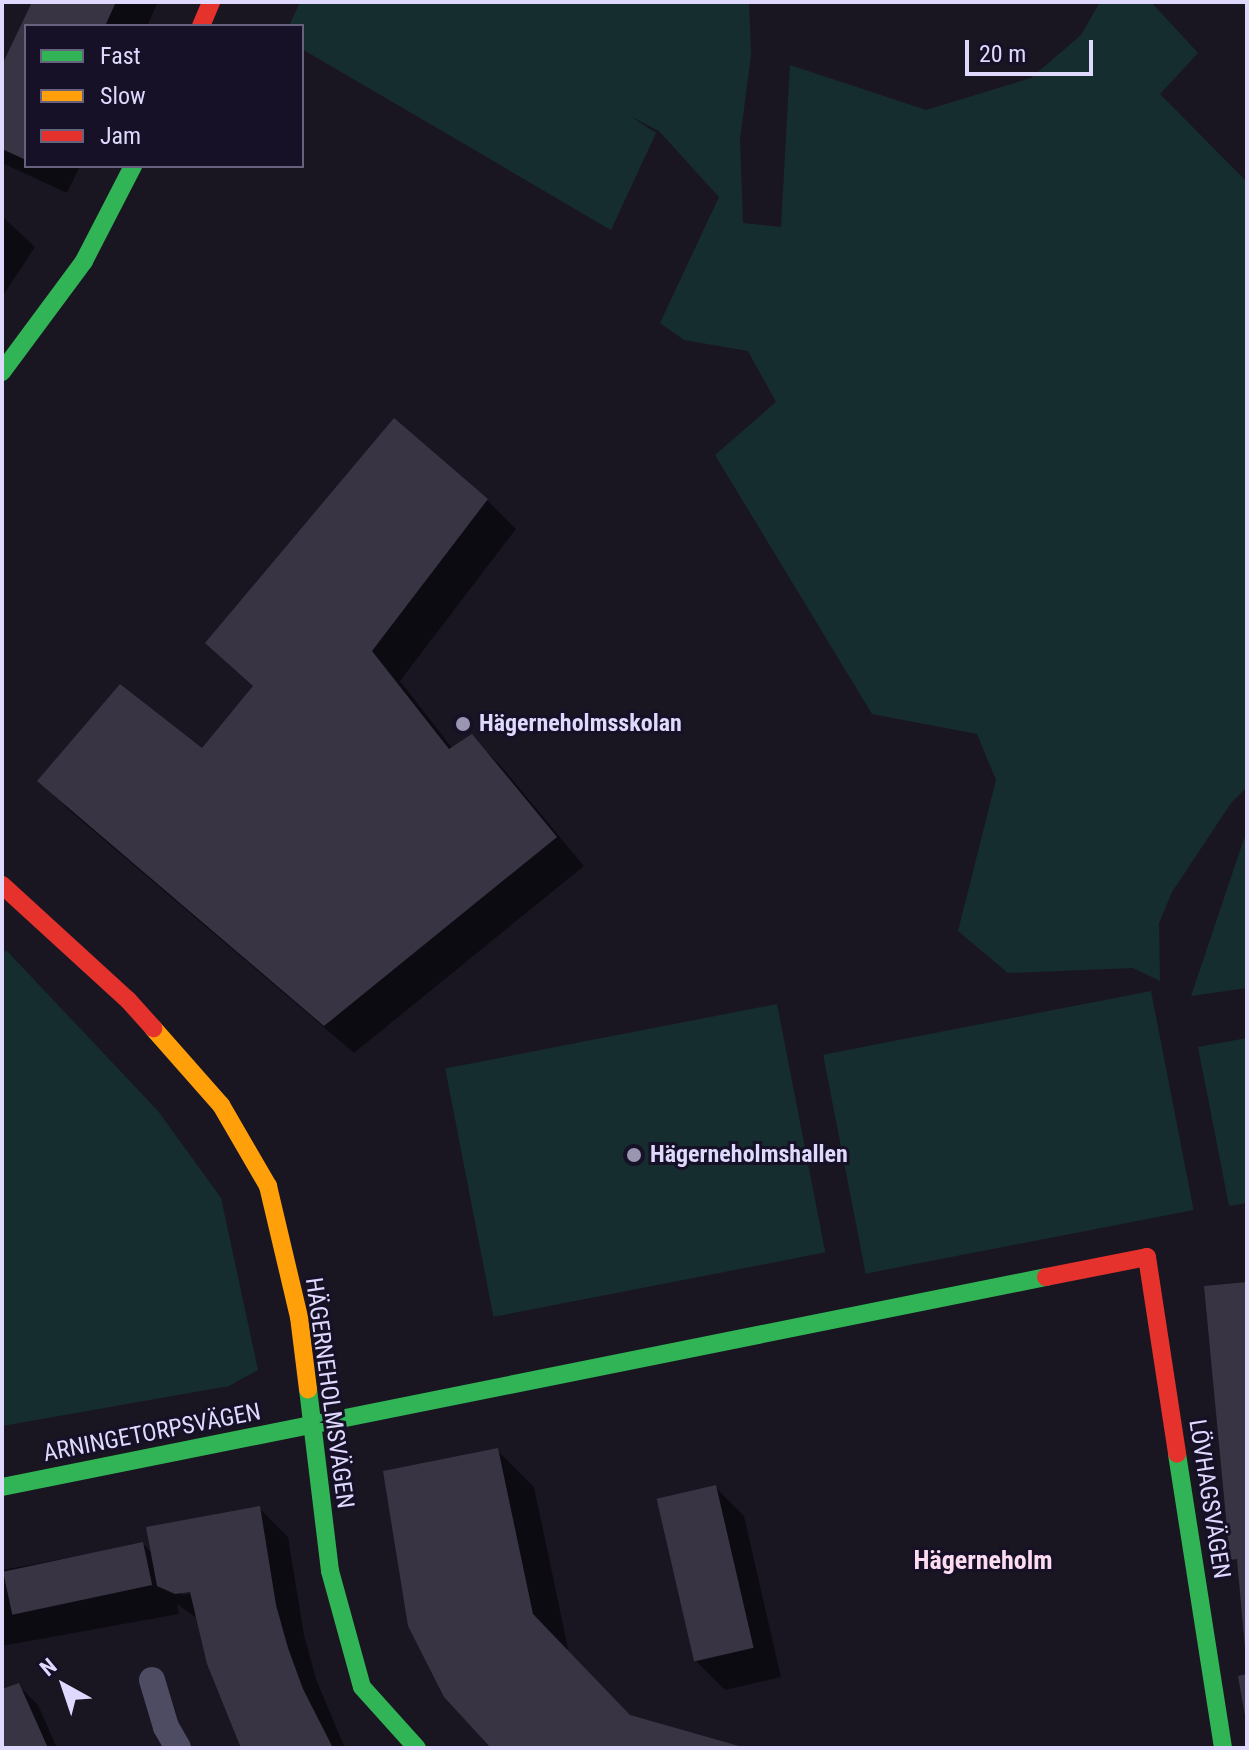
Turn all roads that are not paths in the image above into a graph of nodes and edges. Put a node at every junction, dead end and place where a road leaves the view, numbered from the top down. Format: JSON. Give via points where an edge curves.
{"nodes":[{"id":1,"x":211,"y":2,"type":"edge"},
{"id":2,"x":202,"y":24,"type":"edge"},
{"id":3,"x":132,"y":168,"type":"edge"},
{"id":4,"x":2,"y":372,"type":"edge"},
{"id":5,"x":12,"y":894,"type":"edge"},
{"id":6,"x":2,"y":923,"type":"edge"},
{"id":7,"x":1147,"y":1257,"type":"joint"},
{"id":8,"x":312,"y":1427,"type":"junction"},
{"id":9,"x":2,"y":1487,"type":"edge"},
{"id":10,"x":152,"y":1680,"type":"dead end"},
{"id":11,"x":178,"y":1748,"type":"edge"},
{"id":12,"x":417,"y":1748,"type":"edge"},
{"id":13,"x":1223,"y":1748,"type":"edge"}],
"edges":[{"from":1,"to":2,"type":"street"},
{"from":3,"to":4,"type":"street","via":[[84,261]]},
{"from":5,"to":6,"type":"lane"},
{"from":5,"to":8,"type":"street","name":"HÄGERNEHOLMSVÄGEN","via":[[128,1000],[221,1105],[268,1186],[299,1317]]},
{"from":7,"to":8,"type":"street","name":"ARNINGETORPSVÄGEN"},
{"from":7,"to":13,"type":"street","name":"LÖVHAGSVÄGEN"},
{"from":8,"to":9,"type":"street","name":"ARNINGETORPSVÄGEN"},
{"from":8,"to":12,"type":"street","name":"HÄGERNEHOLMSVÄGEN","via":[[330,1571],[362,1687]]},
{"from":10,"to":11,"type":"lane"}]}
